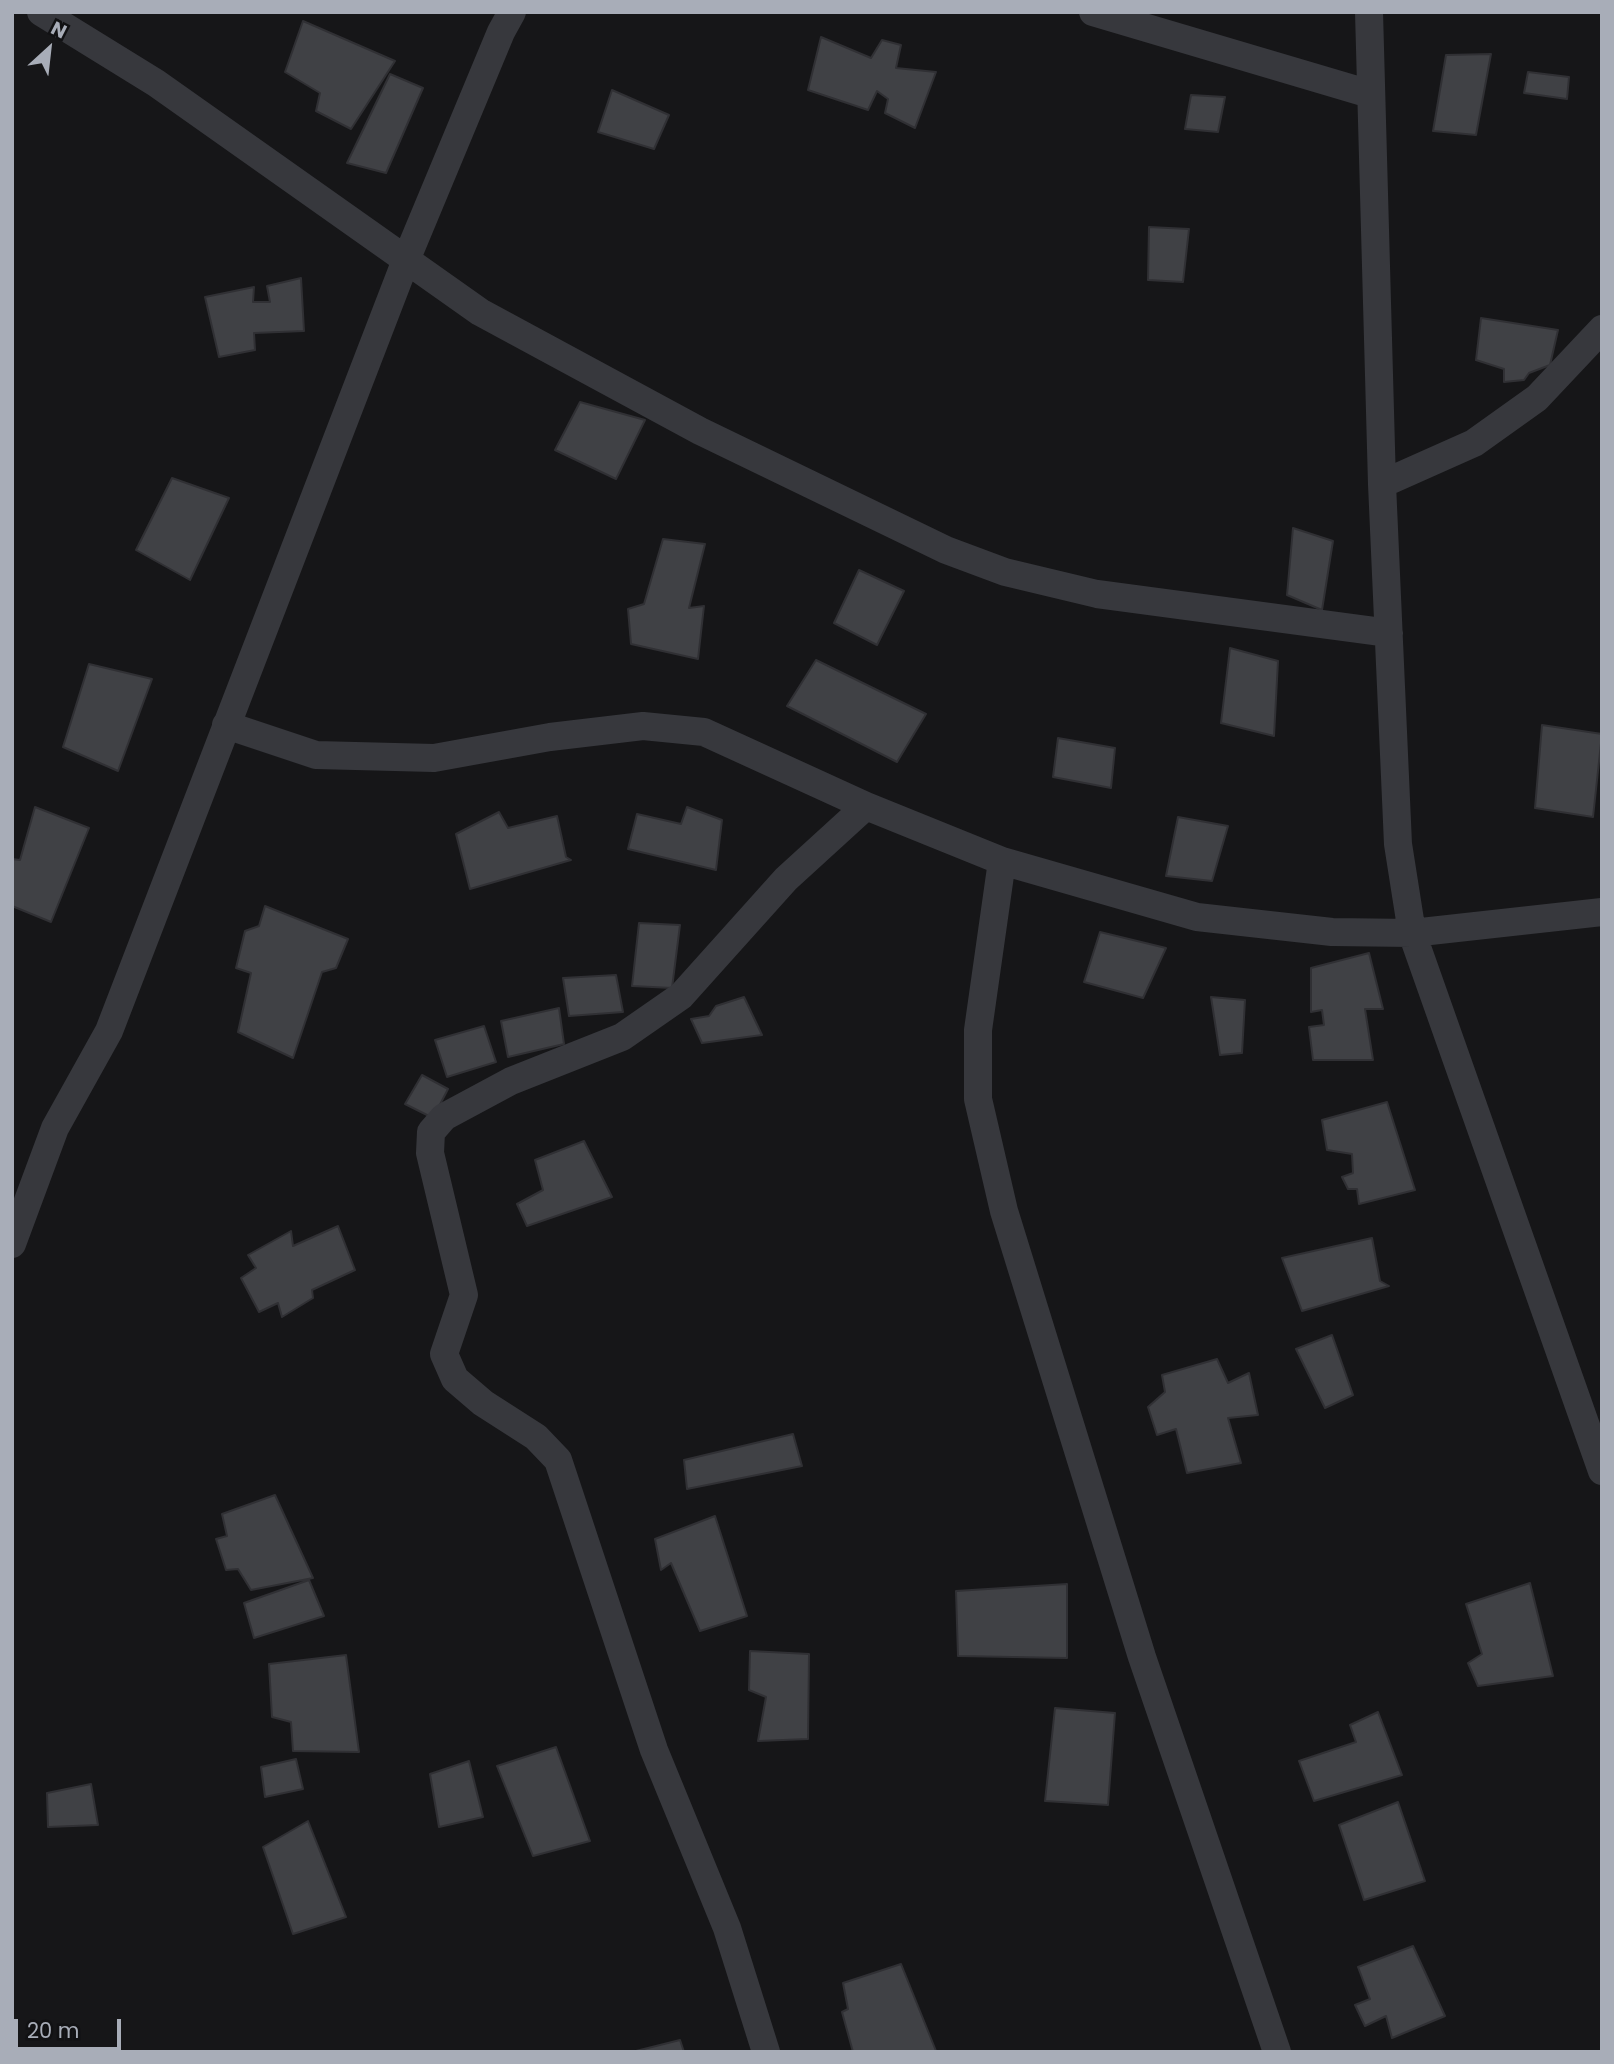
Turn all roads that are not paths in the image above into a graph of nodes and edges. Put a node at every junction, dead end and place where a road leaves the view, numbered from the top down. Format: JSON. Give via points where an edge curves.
{"nodes":[{"id":1,"x":41,"y":12,"type":"edge"},
{"id":2,"x":512,"y":12,"type":"edge"},
{"id":3,"x":1093,"y":12,"type":"edge"},
{"id":4,"x":1369,"y":12,"type":"edge"},
{"id":5,"x":1370,"y":94,"type":"junction"},
{"id":6,"x":406,"y":260,"type":"junction"},
{"id":7,"x":1602,"y":329,"type":"edge"},
{"id":8,"x":1382,"y":484,"type":"junction"},
{"id":9,"x":1389,"y":633,"type":"junction"},
{"id":10,"x":226,"y":725,"type":"junction"},
{"id":11,"x":866,"y":806,"type":"junction"},
{"id":12,"x":1002,"y":861,"type":"junction"},
{"id":13,"x":1602,"y":912,"type":"edge"},
{"id":14,"x":1412,"y":933,"type":"junction"},
{"id":15,"x":12,"y":1244,"type":"edge"},
{"id":16,"x":1602,"y":1471,"type":"edge"},
{"id":17,"x":766,"y":2052,"type":"edge"},
{"id":18,"x":1278,"y":2052,"type":"edge"}],
"edges":[{"from":1,"to":6,"type":"street","via":[[156,83]]},
{"from":2,"to":6,"type":"street"},
{"from":3,"to":5,"type":"street"},
{"from":4,"to":5,"type":"street"},
{"from":5,"to":8,"type":"street"},
{"from":6,"to":9,"type":"street","via":[[480,313],[688,425],[946,550],[1005,572],[1097,594]]},
{"from":6,"to":10,"type":"street"},
{"from":7,"to":8,"type":"street","via":[[1537,398],[1474,443]]},
{"from":8,"to":9,"type":"street"},
{"from":9,"to":14,"type":"street","via":[[1398,844]]},
{"from":10,"to":11,"type":"street","via":[[316,755],[434,758],[643,726],[704,732]]},
{"from":10,"to":15,"type":"street","via":[[109,1031],[55,1128]]},
{"from":11,"to":12,"type":"street"},
{"from":11,"to":17,"type":"street","via":[[786,880],[681,996],[622,1037],[511,1081],[444,1117],[431,1132],[430,1153],[464,1295],[444,1354],[454,1379],[483,1404],[536,1437],[558,1460],[654,1750],[727,1928]]},
{"from":12,"to":14,"type":"street","via":[[1197,917],[1332,932]]},
{"from":12,"to":18,"type":"street","via":[[978,1030],[978,1099],[1004,1211],[1142,1657]]},
{"from":13,"to":14,"type":"street"},
{"from":14,"to":16,"type":"street"}]}
